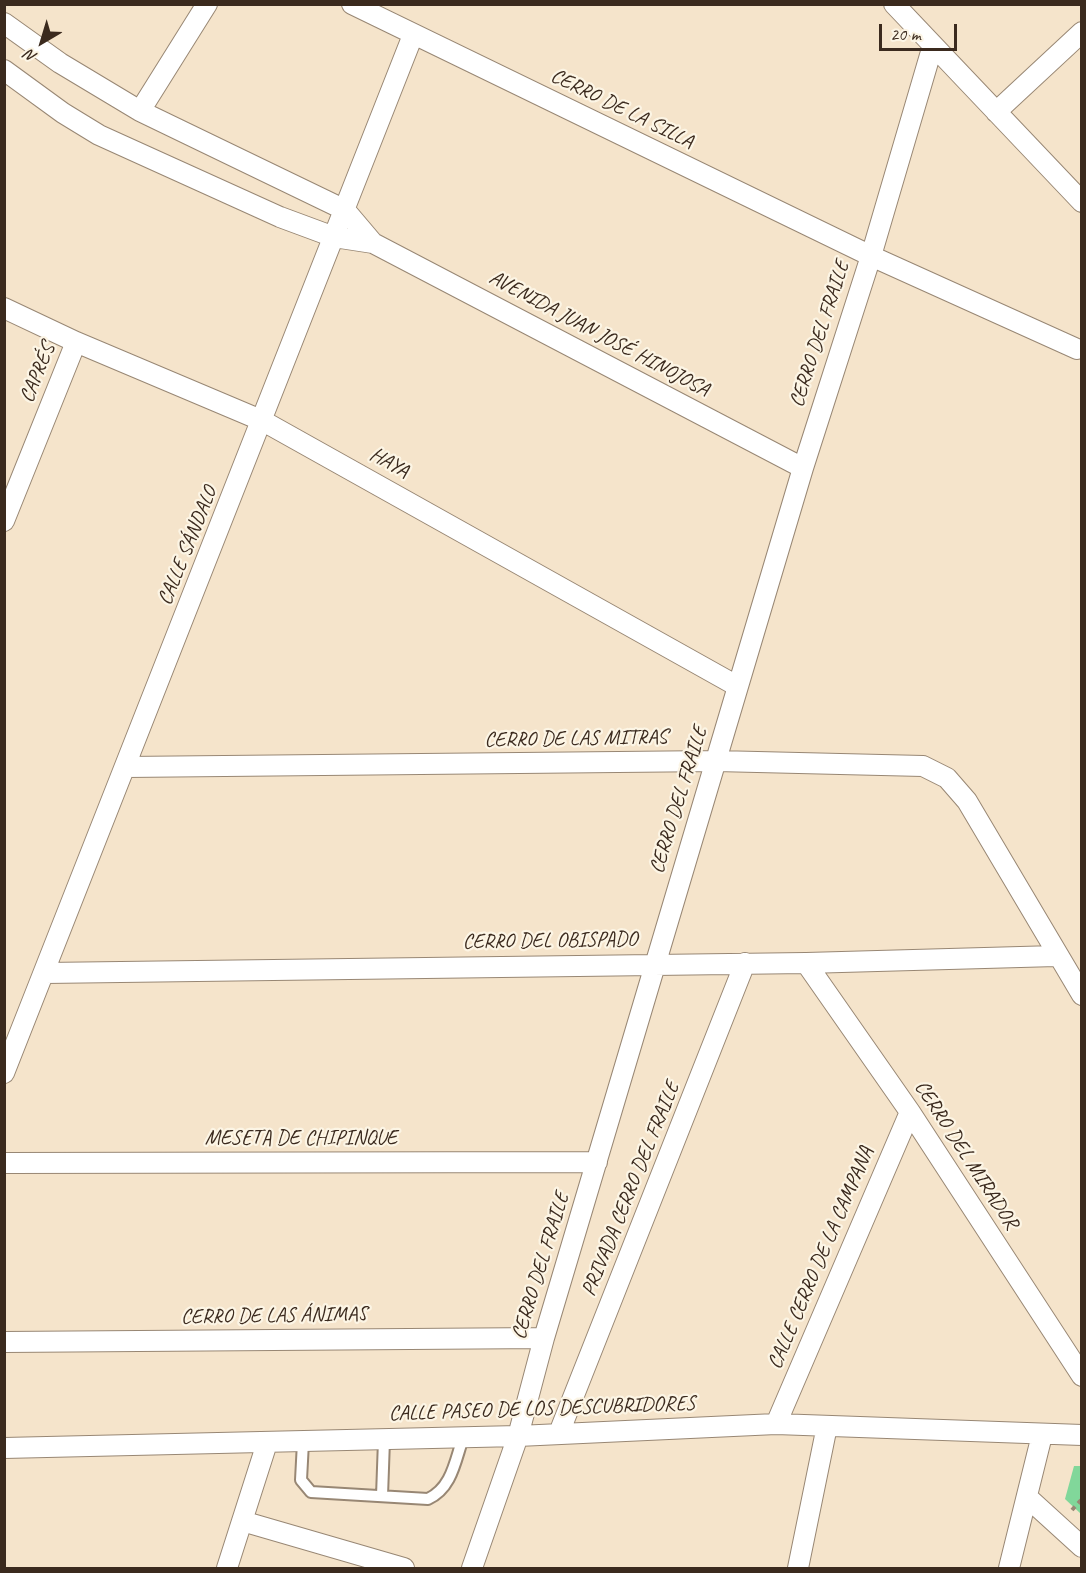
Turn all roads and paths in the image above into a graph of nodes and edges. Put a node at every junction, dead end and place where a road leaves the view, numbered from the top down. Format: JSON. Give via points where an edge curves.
{"nodes":[{"id":1,"x":207,"y":4,"type":"edge"},
{"id":2,"x":352,"y":4,"type":"edge"},
{"id":3,"x":894,"y":4,"type":"edge"},
{"id":4,"x":4,"y":23,"type":"edge"},
{"id":5,"x":1082,"y":32,"type":"edge"},
{"id":6,"x":413,"y":35,"type":"junction"},
{"id":7,"x":933,"y":45,"type":"junction"},
{"id":8,"x":4,"y":70,"type":"edge"},
{"id":9,"x":140,"y":111,"type":"junction"},
{"id":10,"x":996,"y":112,"type":"junction"},
{"id":11,"x":1082,"y":202,"type":"edge"},
{"id":12,"x":345,"y":210,"type":"junction"},
{"id":13,"x":334,"y":237,"type":"junction"},
{"id":14,"x":373,"y":243,"type":"junction"},
{"id":15,"x":871,"y":256,"type":"junction"},
{"id":16,"x":4,"y":308,"type":"edge"},
{"id":17,"x":76,"y":342,"type":"junction"},
{"id":18,"x":1077,"y":349,"type":"dead end"},
{"id":19,"x":263,"y":421,"type":"junction"},
{"id":20,"x":803,"y":468,"type":"junction"},
{"id":21,"x":4,"y":521,"type":"edge"},
{"id":22,"x":737,"y":686,"type":"junction"},
{"id":23,"x":716,"y":761,"type":"junction"},
{"id":24,"x":126,"y":767,"type":"junction"},
{"id":25,"x":1056,"y":956,"type":"junction"},
{"id":26,"x":745,"y":963,"type":"junction"},
{"id":27,"x":806,"y":963,"type":"junction"},
{"id":28,"x":655,"y":964,"type":"junction"},
{"id":29,"x":45,"y":973,"type":"junction"},
{"id":30,"x":1082,"y":995,"type":"edge"},
{"id":31,"x":4,"y":1073,"type":"edge"},
{"id":32,"x":910,"y":1112,"type":"junction"},
{"id":33,"x":597,"y":1162,"type":"junction"},
{"id":34,"x":4,"y":1163,"type":"edge"},
{"id":35,"x":543,"y":1338,"type":"junction"},
{"id":36,"x":4,"y":1342,"type":"edge"},
{"id":37,"x":1082,"y":1376,"type":"edge"},
{"id":38,"x":776,"y":1424,"type":"junction"},
{"id":39,"x":827,"y":1426,"type":"junction"},
{"id":40,"x":559,"y":1433,"type":"junction"},
{"id":41,"x":1042,"y":1435,"type":"junction"},
{"id":42,"x":1082,"y":1435,"type":"edge"},
{"id":43,"x":518,"y":1436,"type":"junction"},
{"id":44,"x":463,"y":1438,"type":"junction"},
{"id":45,"x":384,"y":1440,"type":"junction"},
{"id":46,"x":303,"y":1442,"type":"junction"},
{"id":47,"x":267,"y":1443,"type":"junction"},
{"id":48,"x":4,"y":1448,"type":"edge"},
{"id":49,"x":382,"y":1496,"type":"junction"},
{"id":50,"x":1027,"y":1497,"type":"junction"},
{"id":51,"x":242,"y":1521,"type":"junction"},
{"id":52,"x":1082,"y":1547,"type":"edge"},
{"id":53,"x":227,"y":1569,"type":"edge"},
{"id":54,"x":404,"y":1569,"type":"edge"},
{"id":55,"x":472,"y":1569,"type":"edge"},
{"id":56,"x":798,"y":1569,"type":"edge"},
{"id":57,"x":1009,"y":1569,"type":"edge"}],
"edges":[{"from":1,"to":9,"type":"street"},
{"from":2,"to":6,"type":"street","name":"CERRO DE LA SILLA"},
{"from":3,"to":7,"type":"street"},
{"from":4,"to":9,"type":"street","name":"AVENIDA JUAN JOSÉ HINOJOSA","via":[[60,63]]},
{"from":5,"to":10,"type":"street"},
{"from":6,"to":12,"type":"street","name":"CALLE SÁNDALO"},
{"from":6,"to":15,"type":"street","name":"CERRO DE LA SILLA"},
{"from":7,"to":10,"type":"street"},
{"from":7,"to":15,"type":"street","name":"CERRO DEL FRAILE"},
{"from":8,"to":13,"type":"street","name":"AVENIDA JUAN JOSÉ HINOJOSA","via":[[99,135],[280,217]]},
{"from":9,"to":12,"type":"street","name":"AVENIDA JUAN JOSÉ HINOJOSA"},
{"from":10,"to":11,"type":"street"},
{"from":12,"to":13,"type":"street","name":"CALLE SÁNDALO"},
{"from":12,"to":14,"type":"street","name":"AVENIDA JUAN JOSÉ HINOJOSA"},
{"from":13,"to":14,"type":"street","name":"AVENIDA JUAN JOSÉ HINOJOSA"},
{"from":13,"to":19,"type":"street","name":"CALLE SÁNDALO"},
{"from":14,"to":20,"type":"street","name":"AVENIDA JUAN JOSÉ HINOJOSA"},
{"from":15,"to":18,"type":"street","name":"CERRO DE LA SILLA"},
{"from":15,"to":20,"type":"street","name":"CERRO DEL FRAILE"},
{"from":16,"to":17,"type":"street","name":"HAYA"},
{"from":17,"to":19,"type":"street","name":"HAYA"},
{"from":17,"to":21,"type":"street","name":"CAPRÉS"},
{"from":19,"to":22,"type":"street","name":"HAYA"},
{"from":19,"to":24,"type":"street","name":"CALLE SÁNDALO"},
{"from":20,"to":22,"type":"street","name":"CERRO DEL FRAILE"},
{"from":22,"to":23,"type":"street","name":"CERRO DEL FRAILE"},
{"from":23,"to":24,"type":"street","name":"CERRO DE LAS MITRAS"},
{"from":23,"to":25,"type":"street","name":"CERRO DE LAS MITRAS","via":[[901,763],[923,766],[947,777],[967,801]]},
{"from":23,"to":28,"type":"street","name":"CERRO DEL FRAILE"},
{"from":24,"to":29,"type":"street","name":"CALLE SÁNDALO"},
{"from":25,"to":27,"type":"street","name":"CERRO DEL OBISPADO"},
{"from":25,"to":30,"type":"street","name":"CERRO DE LAS MITRAS"},
{"from":26,"to":27,"type":"street","name":"CERRO DEL OBISPADO"},
{"from":26,"to":28,"type":"street","name":"CERRO DEL OBISPADO"},
{"from":26,"to":40,"type":"street","name":"PRIVADA CERRO DEL FRAILE"},
{"from":27,"to":32,"type":"street","name":"CERRO DEL MIRADOR"},
{"from":28,"to":29,"type":"street","name":"CERRO DEL OBISPADO"},
{"from":28,"to":33,"type":"street","name":"CERRO DEL FRAILE"},
{"from":29,"to":31,"type":"street","name":"CALLE SÁNDALO"},
{"from":32,"to":37,"type":"street","name":"CERRO DEL MIRADOR"},
{"from":32,"to":38,"type":"street","name":"CALLE CERRO DE LA CAMPANA"},
{"from":33,"to":34,"type":"street","name":"MESETA DE CHIPINQUE"},
{"from":33,"to":35,"type":"street","name":"CERRO DEL FRAILE"},
{"from":35,"to":36,"type":"street","name":"CERRO DE LAS ÁNIMAS"},
{"from":35,"to":43,"type":"street","name":"CERRO DEL FRAILE"},
{"from":38,"to":39,"type":"street","name":"CALLE PASEO DE LOS DESCUBRIDORES"},
{"from":38,"to":40,"type":"street","name":"CALLE PASEO DE LOS DESCUBRIDORES"},
{"from":39,"to":41,"type":"street","name":"CALLE PASEO DE LOS DESCUBRIDORES"},
{"from":39,"to":56,"type":"street"},
{"from":40,"to":43,"type":"street","name":"CALLE PASEO DE LOS DESCUBRIDORES"},
{"from":41,"to":42,"type":"street","name":"CALLE PASEO DE LOS DESCUBRIDORES"},
{"from":41,"to":50,"type":"street"},
{"from":43,"to":44,"type":"street","name":"CALLE PASEO DE LOS DESCUBRIDORES"},
{"from":43,"to":55,"type":"street","name":"CERRO DEL FRAILE"},
{"from":44,"to":45,"type":"street","name":"CALLE PASEO DE LOS DESCUBRIDORES"},
{"from":44,"to":49,"type":"lane","via":[[441,1493],[428,1499]]},
{"from":45,"to":46,"type":"street","name":"CALLE PASEO DE LOS DESCUBRIDORES"},
{"from":45,"to":49,"type":"lane"},
{"from":46,"to":47,"type":"street","name":"CALLE PASEO DE LOS DESCUBRIDORES"},
{"from":46,"to":49,"type":"lane","via":[[301,1480],[311,1492]]},
{"from":47,"to":48,"type":"street","name":"CALLE PASEO DE LOS DESCUBRIDORES"},
{"from":47,"to":51,"type":"street"},
{"from":50,"to":52,"type":"street"},
{"from":50,"to":57,"type":"street"},
{"from":51,"to":53,"type":"street"},
{"from":51,"to":54,"type":"street"}]}
